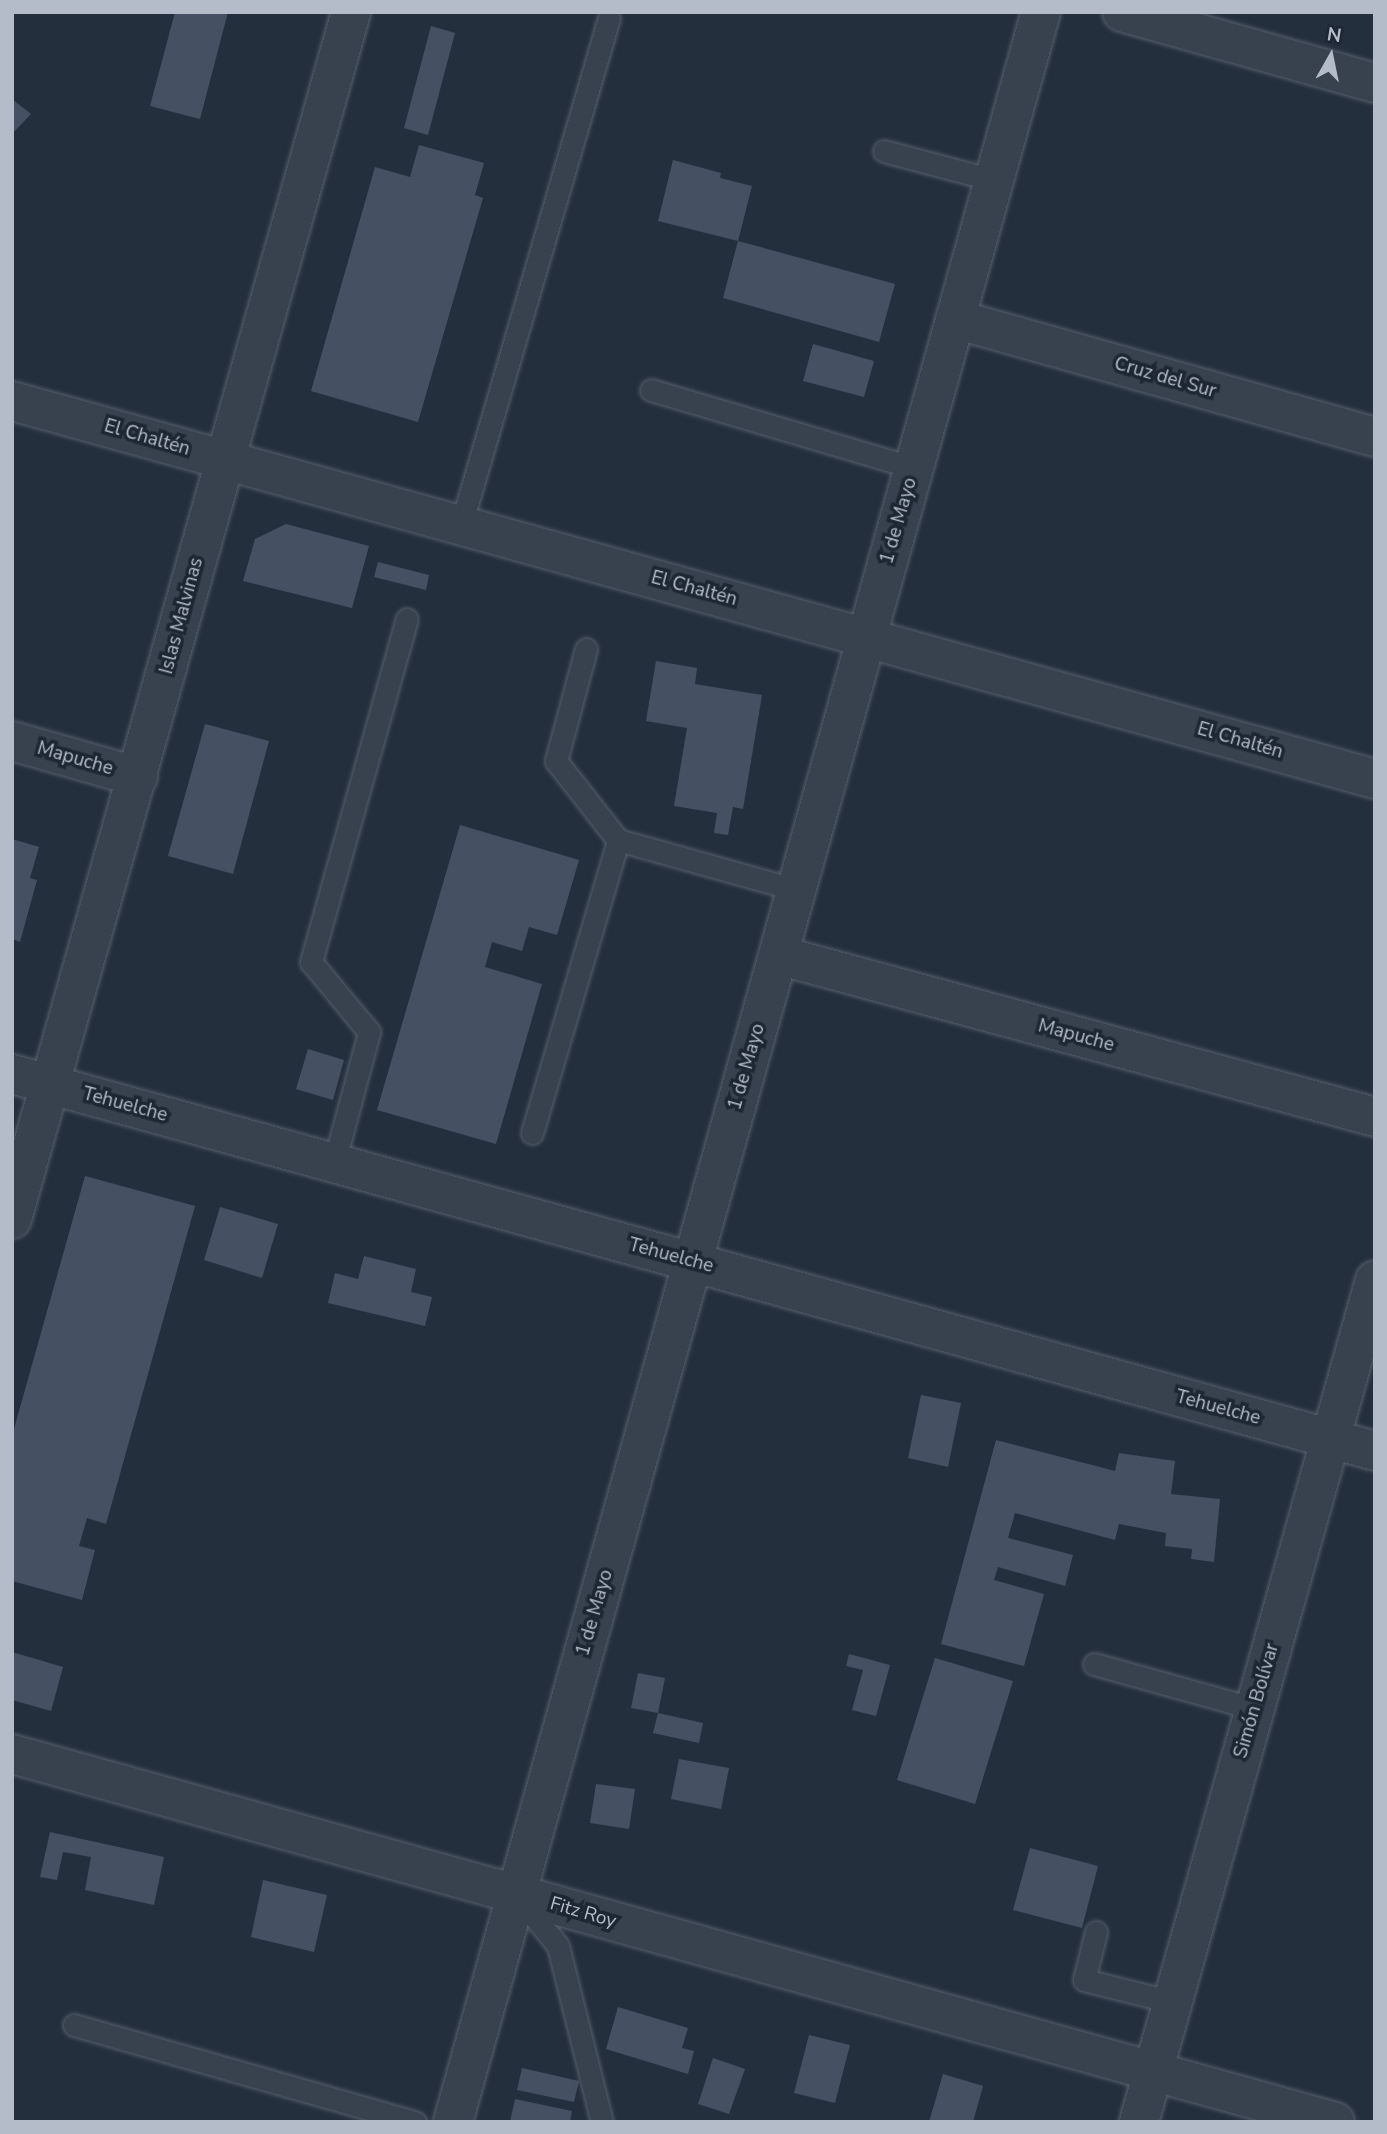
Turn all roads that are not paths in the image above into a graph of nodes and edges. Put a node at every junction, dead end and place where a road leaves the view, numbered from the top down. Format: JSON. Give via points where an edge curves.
{"nodes":[{"id":1,"x":351,"y":12,"type":"edge"},
{"id":2,"x":1041,"y":12,"type":"edge"},
{"id":3,"x":1122,"y":12,"type":"edge"},
{"id":4,"x":609,"y":18,"type":"dead end"},
{"id":5,"x":1375,"y":83,"type":"edge"},
{"id":6,"x":884,"y":151,"type":"dead end"},
{"id":7,"x":994,"y":180,"type":"junction"},
{"id":8,"x":955,"y":319,"type":"junction"},
{"id":9,"x":650,"y":390,"type":"dead end"},
{"id":10,"x":12,"y":401,"type":"edge"},
{"id":11,"x":1375,"y":437,"type":"edge"},
{"id":12,"x":225,"y":460,"type":"junction"},
{"id":13,"x":914,"y":468,"type":"junction"},
{"id":14,"x":461,"y":525,"type":"junction"},
{"id":15,"x":407,"y":619,"type":"dead end"},
{"id":16,"x":867,"y":637,"type":"junction"},
{"id":17,"x":586,"y":649,"type":"dead end"},
{"id":18,"x":12,"y":741,"type":"edge"},
{"id":19,"x":138,"y":776,"type":"junction"},
{"id":20,"x":1375,"y":779,"type":"edge"},
{"id":21,"x":618,"y":840,"type":"junction"},
{"id":22,"x":797,"y":890,"type":"junction"},
{"id":23,"x":778,"y":955,"type":"junction"},
{"id":24,"x":12,"y":1074,"type":"edge"},
{"id":25,"x":50,"y":1084,"type":"junction"},
{"id":26,"x":1375,"y":1117,"type":"edge"},
{"id":27,"x":531,"y":1133,"type":"dead end"},
{"id":28,"x":334,"y":1163,"type":"junction"},
{"id":29,"x":12,"y":1219,"type":"edge"},
{"id":30,"x":693,"y":1262,"type":"junction"},
{"id":31,"x":1375,"y":1280,"type":"edge"},
{"id":32,"x":1330,"y":1439,"type":"junction"},
{"id":33,"x":1375,"y":1451,"type":"edge"},
{"id":34,"x":1094,"y":1664,"type":"dead end"},
{"id":35,"x":1255,"y":1709,"type":"junction"},
{"id":36,"x":12,"y":1754,"type":"edge"},
{"id":37,"x":516,"y":1894,"type":"junction"},
{"id":38,"x":1096,"y":1932,"type":"dead end"},
{"id":39,"x":1172,"y":2002,"type":"junction"},
{"id":40,"x":74,"y":2025,"type":"dead end"},
{"id":41,"x":1153,"y":2071,"type":"junction"},
{"id":42,"x":1315,"y":2119,"type":"edge"},
{"id":43,"x":415,"y":2122,"type":"edge"},
{"id":44,"x":453,"y":2122,"type":"edge"},
{"id":45,"x":602,"y":2122,"type":"edge"},
{"id":46,"x":1139,"y":2122,"type":"edge"}],
"edges":[{"from":1,"to":12,"type":"street","name":"Islas Malvinas"},
{"from":2,"to":7,"type":"street","name":"1 de Mayo"},
{"from":3,"to":5,"type":"street"},
{"from":4,"to":14,"type":"lane"},
{"from":6,"to":7,"type":"lane"},
{"from":7,"to":8,"type":"street","name":"1 de Mayo"},
{"from":8,"to":11,"type":"street","name":"Cruz del Sur"},
{"from":8,"to":13,"type":"street","name":"1 de Mayo"},
{"from":9,"to":13,"type":"lane"},
{"from":10,"to":12,"type":"street","name":"El Chaltén"},
{"from":12,"to":14,"type":"street","name":"El Chaltén"},
{"from":12,"to":19,"type":"street","name":"Islas Malvinas"},
{"from":13,"to":16,"type":"street","name":"1 de Mayo"},
{"from":14,"to":16,"type":"street","name":"El Chaltén"},
{"from":15,"to":28,"type":"lane","via":[[311,962],[369,1032]]},
{"from":16,"to":20,"type":"street","name":"El Chaltén"},
{"from":16,"to":22,"type":"street","name":"1 de Mayo"},
{"from":17,"to":21,"type":"lane","via":[[556,761]]},
{"from":18,"to":19,"type":"street","name":"Mapuche"},
{"from":19,"to":25,"type":"street","name":"Islas Malvinas"},
{"from":21,"to":22,"type":"lane"},
{"from":21,"to":27,"type":"lane"},
{"from":22,"to":23,"type":"street","name":"1 de Mayo"},
{"from":23,"to":26,"type":"street","name":"Mapuche"},
{"from":23,"to":30,"type":"street","name":"1 de Mayo"},
{"from":24,"to":25,"type":"street","name":"Tehuelche"},
{"from":25,"to":28,"type":"street","name":"Tehuelche"},
{"from":25,"to":29,"type":"street","name":"Islas Malvinas"},
{"from":28,"to":30,"type":"street","name":"Tehuelche"},
{"from":30,"to":32,"type":"street","name":"Tehuelche"},
{"from":30,"to":37,"type":"street","name":"1 de Mayo"},
{"from":31,"to":32,"type":"street","name":"Simón Bolívar"},
{"from":32,"to":33,"type":"street","name":"Tehuelche"},
{"from":32,"to":35,"type":"street","name":"Simón Bolívar"},
{"from":34,"to":35,"type":"lane"},
{"from":35,"to":39,"type":"street","name":"Simón Bolívar"},
{"from":36,"to":37,"type":"street","name":"Fitz Roy"},
{"from":37,"to":41,"type":"street","name":"Fitz Roy"},
{"from":37,"to":44,"type":"street","name":"1 de Mayo"},
{"from":37,"to":45,"type":"lane","via":[[558,1946]]},
{"from":38,"to":39,"type":"lane","via":[[1084,1980]]},
{"from":39,"to":41,"type":"street","name":"Simón Bolívar"},
{"from":40,"to":43,"type":"lane"},
{"from":41,"to":42,"type":"street","name":"Fitz Roy"},
{"from":41,"to":46,"type":"street","name":"Simón Bolívar"}]}
